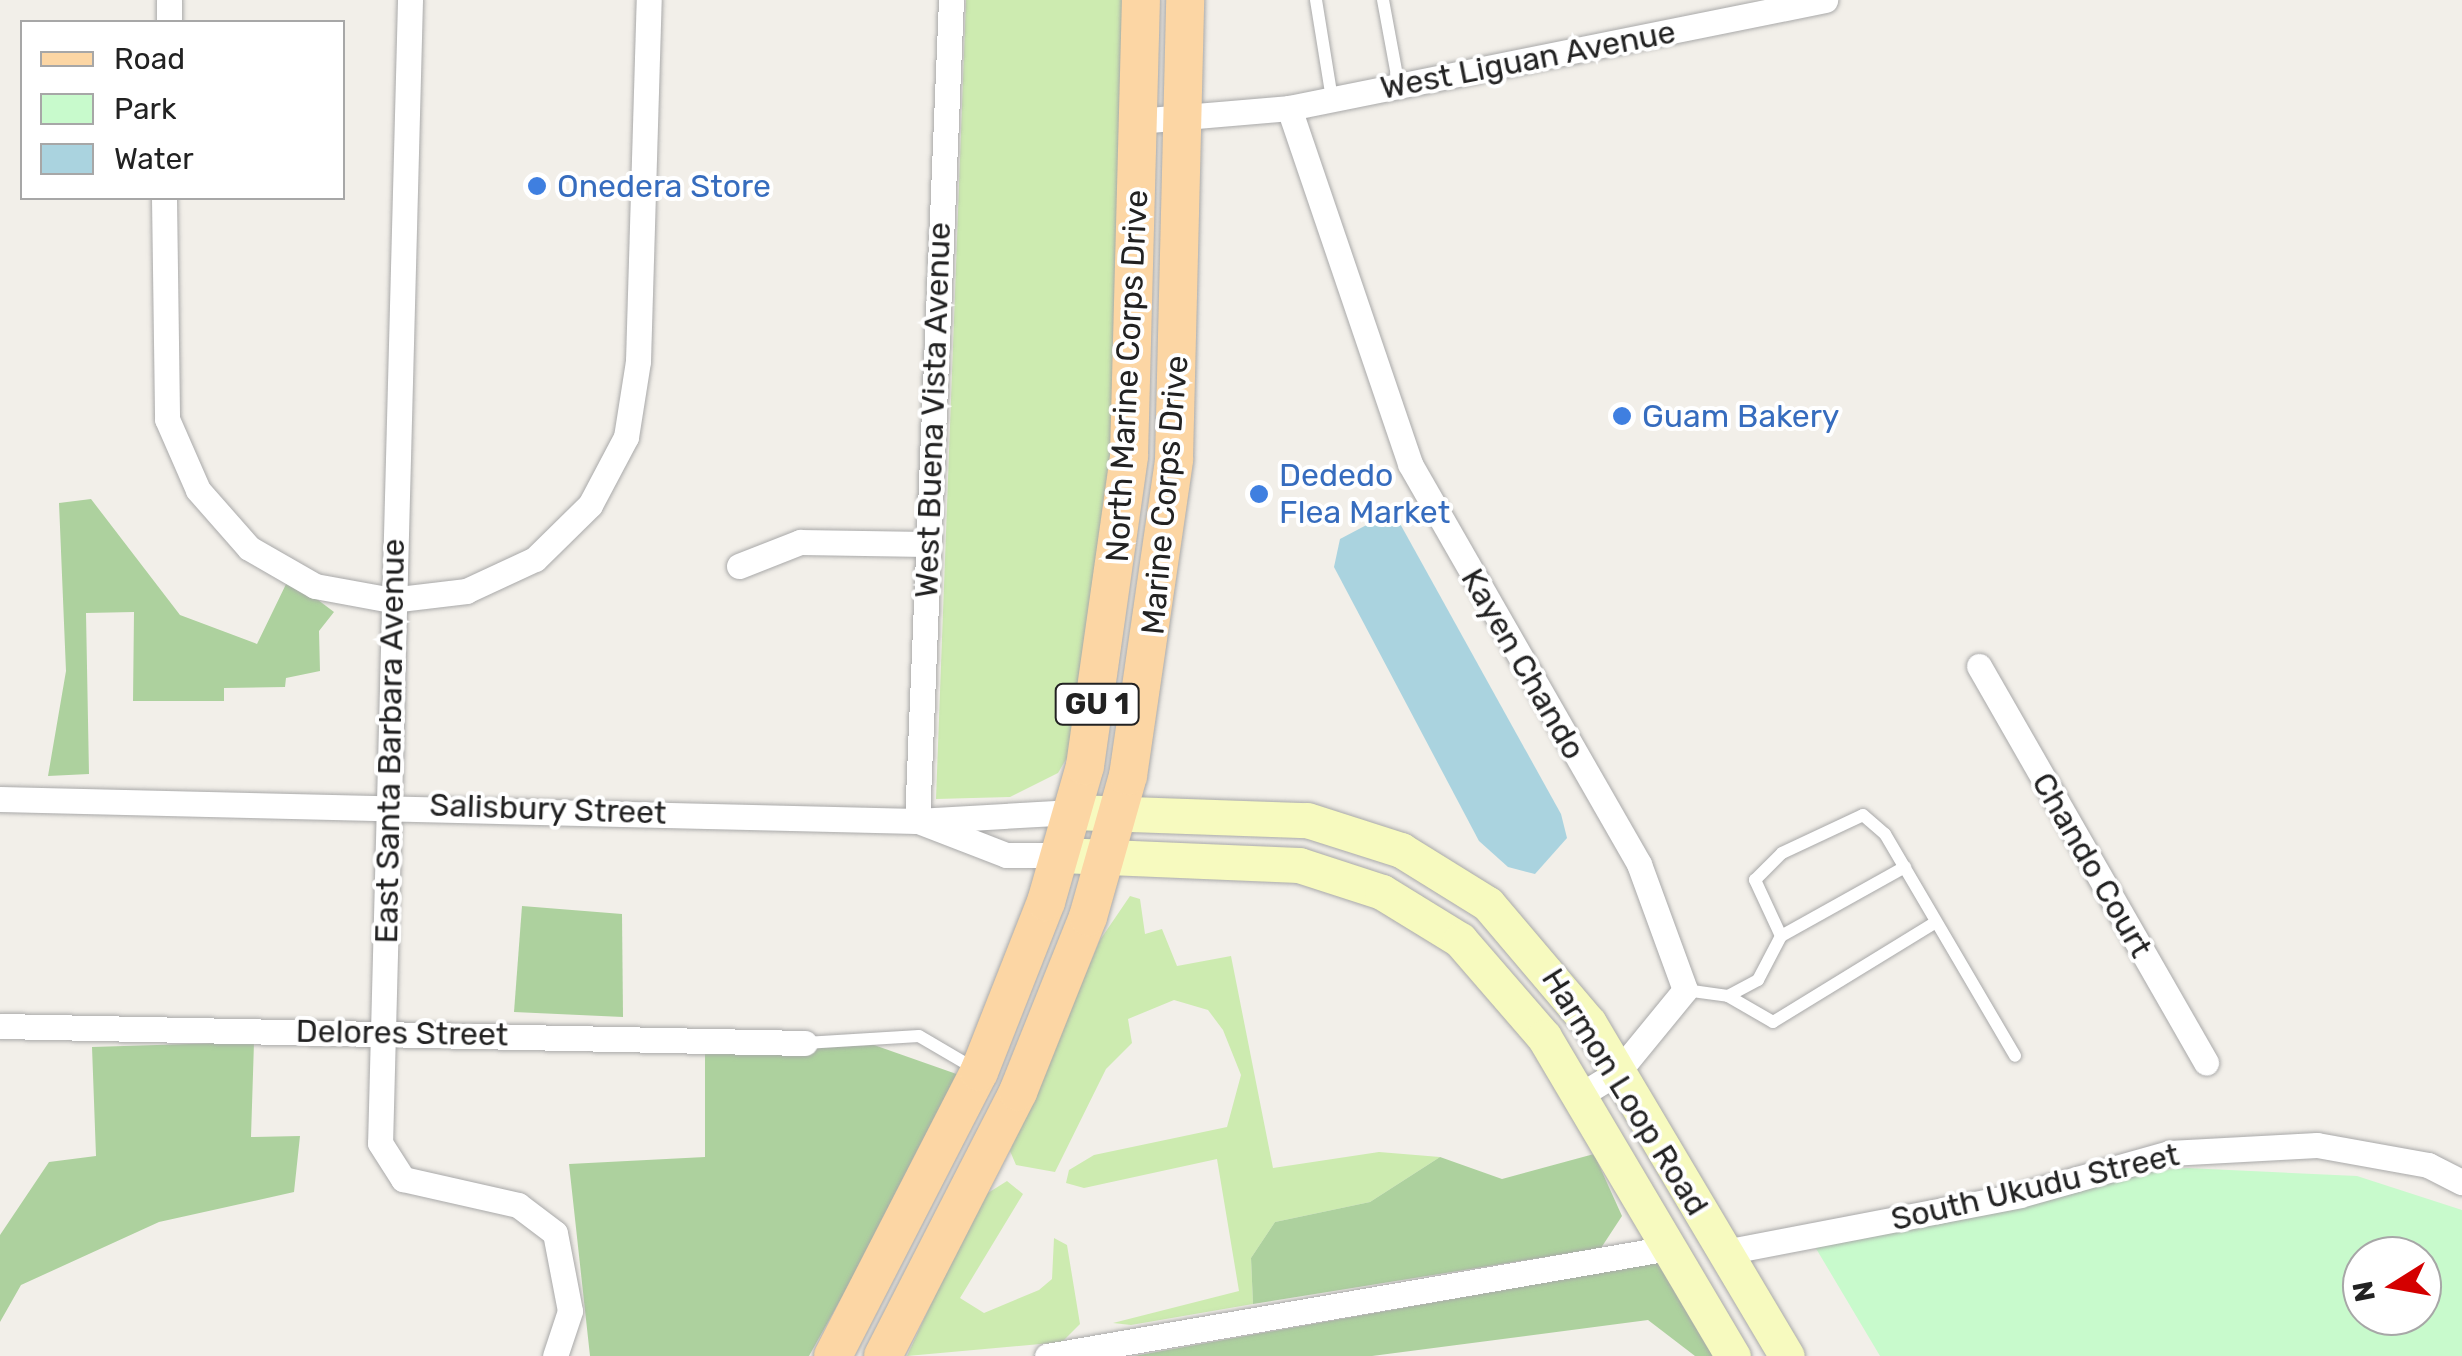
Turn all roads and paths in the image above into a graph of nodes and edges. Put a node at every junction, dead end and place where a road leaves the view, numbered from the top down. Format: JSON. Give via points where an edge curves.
{"nodes":[{"id":1,"x":410,"y":0,"type":"edge"},
{"id":2,"x":649,"y":0,"type":"edge"},
{"id":3,"x":950,"y":0,"type":"edge"},
{"id":4,"x":1141,"y":0,"type":"edge"},
{"id":5,"x":1185,"y":0,"type":"edge"},
{"id":6,"x":1316,"y":0,"type":"edge"},
{"id":7,"x":1383,"y":0,"type":"edge"},
{"id":8,"x":1825,"y":0,"type":"edge"},
{"id":9,"x":1399,"y":86,"type":"junction"},
{"id":10,"x":1332,"y":100,"type":"junction"},
{"id":11,"x":1290,"y":108,"type":"junction"},
{"id":12,"x":1138,"y":121,"type":"junction"},
{"id":13,"x":1182,"y":122,"type":"junction"},
{"id":14,"x":164,"y":200,"type":"edge"},
{"id":15,"x":927,"y":544,"type":"junction"},
{"id":16,"x":740,"y":566,"type":"dead end"},
{"id":17,"x":391,"y":600,"type":"junction"},
{"id":18,"x":1979,"y":666,"type":"dead end"},
{"id":19,"x":0,"y":799,"type":"edge"},
{"id":20,"x":390,"y":804,"type":"junction"},
{"id":21,"x":1074,"y":812,"type":"junction"},
{"id":22,"x":1120,"y":812,"type":"junction"},
{"id":23,"x":917,"y":821,"type":"junction"},
{"id":24,"x":1061,"y":856,"type":"junction"},
{"id":25,"x":1107,"y":856,"type":"junction"},
{"id":26,"x":1905,"y":868,"type":"junction"},
{"id":27,"x":1936,"y":922,"type":"junction"},
{"id":28,"x":1781,"y":936,"type":"junction"},
{"id":29,"x":1685,"y":990,"type":"junction"},
{"id":30,"x":1728,"y":996,"type":"junction"},
{"id":31,"x":0,"y":1026,"type":"edge"},
{"id":32,"x":384,"y":1032,"type":"junction"},
{"id":33,"x":804,"y":1044,"type":"joint"},
{"id":34,"x":2015,"y":1056,"type":"dead end"},
{"id":35,"x":2206,"y":1062,"type":"dead end"},
{"id":36,"x":979,"y":1072,"type":"junction"},
{"id":37,"x":1618,"y":1072,"type":"junction"},
{"id":38,"x":1579,"y":1096,"type":"junction"},
{"id":39,"x":2462,"y":1182,"type":"edge"},
{"id":40,"x":1669,"y":1248,"type":"junction"},
{"id":41,"x":1725,"y":1252,"type":"junction"},
{"id":42,"x":555,"y":1356,"type":"edge"},
{"id":43,"x":833,"y":1356,"type":"edge"},
{"id":44,"x":883,"y":1356,"type":"edge"},
{"id":45,"x":1048,"y":1356,"type":"edge"},
{"id":46,"x":1734,"y":1356,"type":"edge"},
{"id":47,"x":1786,"y":1356,"type":"edge"}],
"edges":[{"from":1,"to":17,"type":"street","name":"East Santa Barbara Avenue"},
{"from":2,"to":17,"type":"street","via":[[638,362],[626,438],[590,506],[535,558],[466,592]]},
{"from":3,"to":15,"type":"street","name":"West Buena Vista Avenue"},
{"from":4,"to":12,"type":"main road","name":"North Marine Corps Drive","number":"GU 1"},
{"from":5,"to":13,"type":"main road","name":"Marine Corps Drive","number":"GU 1"},
{"from":6,"to":10,"type":"lane"},
{"from":7,"to":9,"type":"lane"},
{"from":8,"to":9,"type":"street","name":"West Liguan Avenue"},
{"from":9,"to":10,"type":"street","name":"West Liguan Avenue"},
{"from":10,"to":11,"type":"street","name":"West Liguan Avenue"},
{"from":11,"to":13,"type":"street"},
{"from":11,"to":29,"type":"street","name":"Kayen Chando","via":[[1410,464],[1640,864]]},
{"from":12,"to":13,"type":"street"},
{"from":12,"to":21,"type":"main road","name":"North Marine Corps Drive","number":"GU 1","via":[[1124,519]]},
{"from":13,"to":22,"type":"main road","name":"Marine Corps Drive","number":"GU 1","via":[[1170,507]]},
{"from":14,"to":17,"type":"street","via":[[168,420],[198,490],[249,548],[315,586]]},
{"from":15,"to":16,"type":"street","via":[[800,542]]},
{"from":15,"to":23,"type":"street","name":"West Buena Vista Avenue"},
{"from":17,"to":20,"type":"street","name":"East Santa Barbara Avenue"},
{"from":18,"to":35,"type":"street","name":"Chando Court"},
{"from":19,"to":20,"type":"street","name":"Salisbury Street"},
{"from":20,"to":23,"type":"street","name":"Salisbury Street"},
{"from":20,"to":32,"type":"street","name":"East Santa Barbara Avenue"},
{"from":21,"to":22,"type":"main road","name":"Harmon Loop Road"},
{"from":21,"to":23,"type":"street","name":"Salisbury Street"},
{"from":21,"to":24,"type":"main road","name":"North Marine Corps Drive","number":"GU 1"},
{"from":22,"to":25,"type":"main road","name":"Marine Corps Drive","number":"GU 1"},
{"from":22,"to":37,"type":"main road","name":"Harmon Loop Road","via":[[1307,820],[1400,850],[1524,938]]},
{"from":23,"to":24,"type":"street","name":"Salisbury Street","via":[[1006,855]]},
{"from":24,"to":25,"type":"main road","name":"Harmon Loop Road"},
{"from":24,"to":36,"type":"main road","name":"North Marine Corps Drive","number":"GU 1"},
{"from":25,"to":38,"type":"main road","name":"Harmon Loop Road","via":[[1299,864],[1382,892],[1491,969]]},
{"from":25,"to":44,"type":"main road","name":"Marine Corps Drive","number":"GU 1","via":[[1018,1092]]},
{"from":26,"to":27,"type":"lane"},
{"from":26,"to":28,"type":"lane"},
{"from":26,"to":28,"type":"lane","via":[[1863,815],[1782,853],[1755,880]]},
{"from":27,"to":30,"type":"lane","via":[[1773,1022]]},
{"from":27,"to":34,"type":"lane"},
{"from":28,"to":30,"type":"lane","via":[[1758,980]]},
{"from":29,"to":30,"type":"lane"},
{"from":29,"to":37,"type":"street"},
{"from":31,"to":32,"type":"street","name":"Delores Street"},
{"from":32,"to":33,"type":"street","name":"Delores Street"},
{"from":32,"to":42,"type":"street","name":"East Santa Barbara Avenue","via":[[384,1158],[403,1179],[518,1205],[555,1234],[570,1312]]},
{"from":33,"to":36,"type":"lane","via":[[919,1036]]},
{"from":36,"to":43,"type":"main road","name":"North Marine Corps Drive","number":"GU 1"},
{"from":37,"to":38,"type":"street"},
{"from":37,"to":41,"type":"main road","name":"Harmon Loop Road"},
{"from":38,"to":40,"type":"main road","name":"Harmon Loop Road"},
{"from":39,"to":41,"type":"street","name":"South Ukudu Street","via":[[2428,1165],[2317,1145],[2169,1153],[2020,1195]]},
{"from":40,"to":45,"type":"street"},
{"from":40,"to":46,"type":"main road","name":"Harmon Loop Road"},
{"from":41,"to":47,"type":"main road","name":"Harmon Loop Road"}]}
